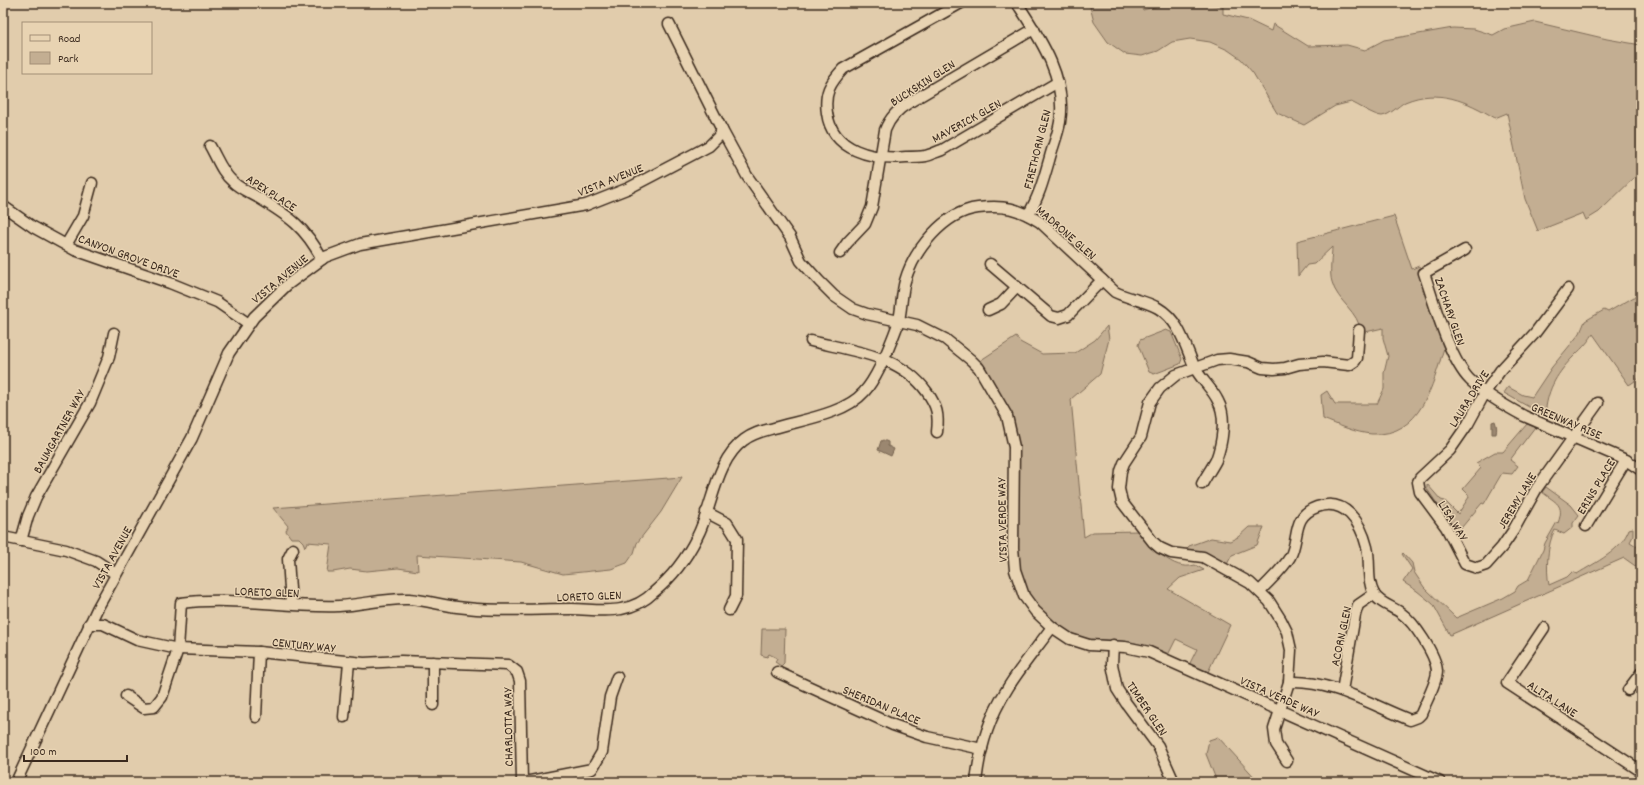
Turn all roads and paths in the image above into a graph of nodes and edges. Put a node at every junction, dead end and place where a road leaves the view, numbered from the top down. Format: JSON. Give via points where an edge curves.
{"nodes":[{"id":1,"x":960,"y":3,"type":"edge"},
{"id":2,"x":1016,"y":3,"type":"edge"},
{"id":3,"x":669,"y":24,"type":"dead end"},
{"id":4,"x":1034,"y":29,"type":"junction"},
{"id":5,"x":1058,"y":82,"type":"junction"},
{"id":6,"x":722,"y":130,"type":"junction"},
{"id":7,"x":210,"y":146,"type":"dead end"},
{"id":8,"x":880,"y":157,"type":"junction"},
{"id":9,"x":92,"y":183,"type":"dead end"},
{"id":10,"x":3,"y":206,"type":"edge"},
{"id":11,"x":1028,"y":215,"type":"junction"},
{"id":12,"x":66,"y":245,"type":"junction"},
{"id":13,"x":1465,"y":250,"type":"dead end"},
{"id":14,"x":840,"y":253,"type":"dead end"},
{"id":15,"x":322,"y":259,"type":"junction"},
{"id":16,"x":990,"y":264,"type":"dead end"},
{"id":17,"x":1102,"y":280,"type":"junction"},
{"id":18,"x":1017,"y":287,"type":"junction"},
{"id":19,"x":1568,"y":289,"type":"dead end"},
{"id":20,"x":988,"y":310,"type":"dead end"},
{"id":21,"x":898,"y":322,"type":"junction"},
{"id":22,"x":249,"y":324,"type":"junction"},
{"id":23,"x":1359,"y":330,"type":"dead end"},
{"id":24,"x":114,"y":333,"type":"dead end"},
{"id":25,"x":811,"y":341,"type":"dead end"},
{"id":26,"x":883,"y":359,"type":"junction"},
{"id":27,"x":1195,"y":368,"type":"junction"},
{"id":28,"x":1486,"y":391,"type":"junction"},
{"id":29,"x":1598,"y":403,"type":"dead end"},
{"id":30,"x":937,"y":432,"type":"dead end"},
{"id":31,"x":1573,"y":437,"type":"junction"},
{"id":32,"x":1626,"y":460,"type":"junction"},
{"id":33,"x":1641,"y":470,"type":"edge"},
{"id":34,"x":1418,"y":482,"type":"joint"},
{"id":35,"x":1202,"y":484,"type":"dead end"},
{"id":36,"x":706,"y":512,"type":"junction"},
{"id":37,"x":1586,"y":526,"type":"dead end"},
{"id":38,"x":3,"y":537,"type":"edge"},
{"id":39,"x":21,"y":541,"type":"junction"},
{"id":40,"x":293,"y":549,"type":"dead end"},
{"id":41,"x":1474,"y":567,"type":"joint"},
{"id":42,"x":116,"y":574,"type":"junction"},
{"id":43,"x":1260,"y":591,"type":"junction"},
{"id":44,"x":1374,"y":594,"type":"junction"},
{"id":45,"x":291,"y":604,"type":"junction"},
{"id":46,"x":729,"y":610,"type":"dead end"},
{"id":47,"x":90,"y":624,"type":"junction"},
{"id":48,"x":1052,"y":627,"type":"junction"},
{"id":49,"x":1544,"y":628,"type":"dead end"},
{"id":50,"x":1113,"y":646,"type":"junction"},
{"id":51,"x":178,"y":649,"type":"junction"},
{"id":52,"x":259,"y":652,"type":"junction"},
{"id":53,"x":349,"y":662,"type":"junction"},
{"id":54,"x":433,"y":662,"type":"junction"},
{"id":55,"x":517,"y":672,"type":"joint"},
{"id":56,"x":777,"y":672,"type":"dead end"},
{"id":57,"x":1641,"y":673,"type":"edge"},
{"id":58,"x":617,"y":677,"type":"dead end"},
{"id":59,"x":1289,"y":682,"type":"junction"},
{"id":60,"x":1628,"y":690,"type":"dead end"},
{"id":61,"x":1342,"y":691,"type":"junction"},
{"id":62,"x":126,"y":696,"type":"dead end"},
{"id":63,"x":433,"y":706,"type":"dead end"},
{"id":64,"x":1280,"y":710,"type":"junction"},
{"id":65,"x":256,"y":717,"type":"dead end"},
{"id":66,"x":344,"y":717,"type":"dead end"},
{"id":67,"x":982,"y":749,"type":"junction"},
{"id":68,"x":1288,"y":761,"type":"dead end"},
{"id":69,"x":1641,"y":771,"type":"edge"},
{"id":70,"x":16,"y":782,"type":"edge"},
{"id":71,"x":522,"y":782,"type":"edge"},
{"id":72,"x":525,"y":782,"type":"edge"},
{"id":73,"x":976,"y":782,"type":"edge"},
{"id":74,"x":1174,"y":782,"type":"edge"},
{"id":75,"x":1440,"y":782,"type":"edge"}],
"edges":[{"from":1,"to":8,"type":"street","via":[[851,64],[831,82],[826,103],[828,122],[836,137],[849,147]]},
{"from":2,"to":4,"type":"street","name":"FIRETHORN GLEN"},
{"from":3,"to":6,"type":"street"},
{"from":4,"to":5,"type":"street","name":"FIRETHORN GLEN","via":[[1055,70]]},
{"from":4,"to":8,"type":"street","name":"BUCKSKIN GLEN","via":[[900,108],[888,121]]},
{"from":5,"to":8,"type":"street","name":"MAVERICK GLEN","via":[[942,150],[924,156]]},
{"from":5,"to":11,"type":"street","name":"FIRETHORN GLEN","via":[[1060,122],[1041,190]]},
{"from":6,"to":15,"type":"street","name":"VISTA AVENUE","via":[[709,146],[629,188],[586,205],[360,244]]},
{"from":6,"to":21,"type":"street","name":"VISTA VERDE WAY","via":[[746,176],[790,237],[802,261],[819,281],[834,296],[853,308]]},
{"from":7,"to":15,"type":"street","name":"APEX PLACE","via":[[233,182],[283,212],[314,244]]},
{"from":8,"to":14,"type":"street","name":"BUCKSKIN GLEN","via":[[872,207],[865,224]]},
{"from":9,"to":12,"type":"street","via":[[83,216]]},
{"from":10,"to":12,"type":"street","name":"CANYON GROVE DRIVE","via":[[33,227]]},
{"from":11,"to":17,"type":"street","name":"MADRONE GLEN","via":[[1040,222]]},
{"from":11,"to":21,"type":"street","name":"MADRONE GLEN","via":[[1017,209],[997,206],[972,209],[943,224],[924,243],[911,266],[905,281]]},
{"from":12,"to":22,"type":"street","name":"CANYON GROVE DRIVE","via":[[217,302]]},
{"from":13,"to":28,"type":"street","name":"ZACHARY GLEN","via":[[1424,273],[1453,356],[1470,380]]},
{"from":15,"to":22,"type":"street","name":"VISTA AVENUE","via":[[287,285]]},
{"from":16,"to":18,"type":"street"},
{"from":17,"to":18,"type":"street","via":[[1068,315],[1059,318],[1051,316]]},
{"from":17,"to":27,"type":"street","name":"MADRONE GLEN","via":[[1126,298],[1158,308],[1174,322]]},
{"from":18,"to":20,"type":"street","via":[[1001,304]]},
{"from":19,"to":28,"type":"street","name":"LAURA DRIVE","via":[[1535,334],[1500,371]]},
{"from":21,"to":26,"type":"street","name":"LORETO GLEN"},
{"from":21,"to":48,"type":"street","name":"VISTA VERDE WAY","via":[[917,325],[945,339],[971,360],[979,368],[1007,416],[1014,446],[1015,570],[1024,596]]},
{"from":22,"to":42,"type":"street","name":"VISTA AVENUE","via":[[229,352],[192,438]]},
{"from":23,"to":27,"type":"street","via":[[1357,358],[1349,365],[1323,362],[1274,369],[1229,359],[1217,360]]},
{"from":24,"to":39,"type":"street","name":"BAUMGARTNER WAY","via":[[109,357],[90,403],[36,497]]},
{"from":25,"to":26,"type":"street"},
{"from":26,"to":30,"type":"street","via":[[903,368],[922,386],[936,407],[939,417]]},
{"from":26,"to":36,"type":"street","name":"LORETO GLEN","via":[[864,392],[845,406],[755,433],[740,443],[728,457]]},
{"from":27,"to":35,"type":"street","name":"MADRONE GLEN","via":[[1222,409],[1222,435],[1216,461]]},
{"from":27,"to":43,"type":"street","via":[[1176,375],[1160,388],[1150,402],[1141,437],[1121,471],[1119,489],[1122,502],[1160,548],[1171,553],[1203,557]]},
{"from":28,"to":31,"type":"street","name":"GREENWAY RISE","via":[[1508,408]]},
{"from":28,"to":34,"type":"street","name":"LAURA DRIVE","via":[[1450,450]]},
{"from":29,"to":31,"type":"street","name":"JEREMY LANE"},
{"from":31,"to":32,"type":"street","name":"GREENWAY RISE"},
{"from":31,"to":41,"type":"street","name":"JEREMY LANE","via":[[1537,488],[1502,547],[1486,565]]},
{"from":32,"to":33,"type":"street","name":"GREENWAY RISE"},
{"from":32,"to":37,"type":"street","name":"ERINS PLACE"},
{"from":34,"to":41,"type":"street","name":"LISA WAY","via":[[1420,492],[1446,527],[1465,564]]},
{"from":36,"to":45,"type":"street","name":"LORETO GLEN","via":[[698,535],[676,568],[642,602],[620,610],[460,607],[410,599],[339,606]]},
{"from":36,"to":46,"type":"street","via":[[727,523],[737,539],[736,596]]},
{"from":38,"to":39,"type":"street"},
{"from":39,"to":42,"type":"street","via":[[66,550],[96,561]]},
{"from":40,"to":45,"type":"street","via":[[288,559]]},
{"from":42,"to":47,"type":"street","name":"VISTA AVENUE"},
{"from":43,"to":44,"type":"street","via":[[1290,558],[1296,531],[1305,514],[1318,507],[1337,506],[1346,509],[1356,522],[1366,546],[1369,582]]},
{"from":43,"to":59,"type":"street","via":[[1269,601],[1287,632],[1291,650]]},
{"from":44,"to":61,"type":"street","name":"ACORN GLEN","via":[[1358,605]]},
{"from":44,"to":61,"type":"street","via":[[1376,598],[1402,614],[1416,628],[1433,656],[1437,671],[1435,680],[1421,714],[1418,718],[1410,720]]},
{"from":45,"to":51,"type":"street","name":"LORETO GLEN","via":[[204,601],[181,604]]},
{"from":47,"to":51,"type":"street","name":"CENTURY WAY","via":[[103,624],[137,640]]},
{"from":47,"to":70,"type":"street","name":"VISTA AVENUE"},
{"from":48,"to":50,"type":"street","name":"VISTA VERDE WAY","via":[[1070,639],[1088,645]]},
{"from":48,"to":67,"type":"street","via":[[1015,675],[987,731]]},
{"from":49,"to":69,"type":"street","name":"ALITA LANE","via":[[1507,683]]},
{"from":50,"to":64,"type":"street","name":"VISTA VERDE WAY","via":[[1149,652]]},
{"from":50,"to":74,"type":"street","name":"TIMBER GLEN","via":[[1112,664],[1118,689],[1158,746]]},
{"from":51,"to":52,"type":"street","name":"CENTURY WAY"},
{"from":51,"to":62,"type":"street","via":[[162,697],[154,707],[144,708]]},
{"from":52,"to":53,"type":"street","name":"CENTURY WAY"},
{"from":52,"to":65,"type":"street"},
{"from":53,"to":54,"type":"street","name":"CENTURY WAY"},
{"from":53,"to":66,"type":"street"},
{"from":54,"to":55,"type":"street","name":"CENTURY WAY","via":[[508,665]]},
{"from":54,"to":63,"type":"street"},
{"from":55,"to":71,"type":"street","name":"CHARLOTTA WAY","via":[[520,681]]},
{"from":56,"to":67,"type":"street","name":"SHERIDAN PLACE","via":[[893,725],[927,737]]},
{"from":57,"to":60,"type":"street"},
{"from":58,"to":72,"type":"street","via":[[610,697],[602,752],[592,769]]},
{"from":59,"to":61,"type":"street","via":[[1301,681]]},
{"from":59,"to":64,"type":"street"},
{"from":64,"to":68,"type":"street","via":[[1274,729],[1276,744]]},
{"from":64,"to":75,"type":"street","name":"VISTA VERDE WAY"},
{"from":67,"to":73,"type":"street"}]}
